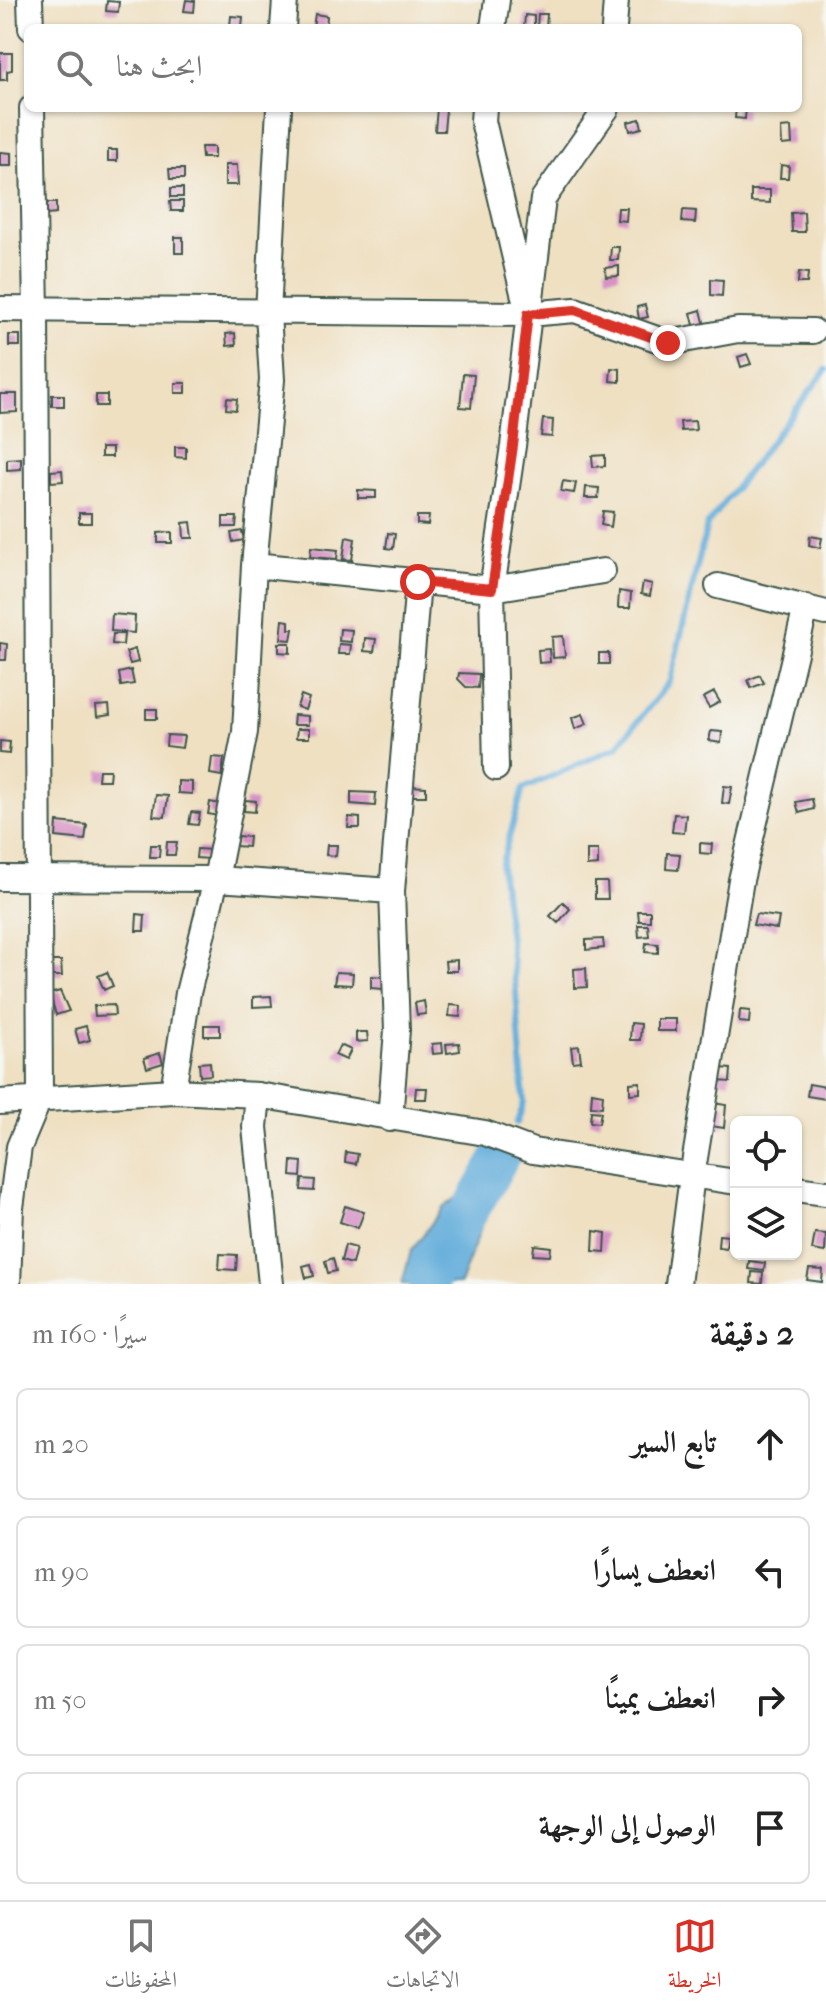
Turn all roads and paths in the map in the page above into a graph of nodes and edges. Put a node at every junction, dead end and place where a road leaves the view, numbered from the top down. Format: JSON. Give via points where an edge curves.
{"nodes":[{"id":1,"x":30,"y":0,"type":"edge"},
{"id":2,"x":285,"y":0,"type":"edge"},
{"id":3,"x":497,"y":0,"type":"edge"},
{"id":4,"x":616,"y":0,"type":"edge"},
{"id":5,"x":31,"y":24,"type":"edge"},
{"id":6,"x":283,"y":24,"type":"edge"},
{"id":7,"x":494,"y":24,"type":"edge"},
{"id":8,"x":614,"y":24,"type":"edge"},
{"id":9,"x":32,"y":112,"type":"edge"},
{"id":10,"x":279,"y":112,"type":"edge"},
{"id":11,"x":484,"y":112,"type":"edge"},
{"id":12,"x":604,"y":112,"type":"edge"},
{"id":13,"x":0,"y":309,"type":"edge"},
{"id":14,"x":36,"y":310,"type":"junction"},
{"id":15,"x":268,"y":313,"type":"junction"},
{"id":16,"x":528,"y":314,"type":"junction"},
{"id":17,"x":813,"y":331,"type":"dead end"},
{"id":18,"x":254,"y":565,"type":"junction"},
{"id":19,"x":603,"y":571,"type":"dead end"},
{"id":20,"x":418,"y":582,"type":"junction"},
{"id":21,"x":718,"y":586,"type":"dead end"},
{"id":22,"x":492,"y":589,"type":"junction"},
{"id":23,"x":816,"y":610,"type":"edge"},
{"id":24,"x":496,"y":768,"type":"dead end"},
{"id":25,"x":0,"y":878,"type":"edge"},
{"id":26,"x":40,"y":879,"type":"junction"},
{"id":27,"x":216,"y":879,"type":"junction"},
{"id":28,"x":392,"y":891,"type":"junction"},
{"id":29,"x":173,"y":1091,"type":"junction"},
{"id":30,"x":258,"y":1095,"type":"junction"},
{"id":31,"x":40,"y":1097,"type":"junction"},
{"id":32,"x":0,"y":1102,"type":"edge"},
{"id":33,"x":390,"y":1119,"type":"junction"},
{"id":34,"x":692,"y":1176,"type":"junction"},
{"id":35,"x":730,"y":1181,"type":"edge"},
{"id":36,"x":802,"y":1190,"type":"edge"},
{"id":37,"x":826,"y":1193,"type":"edge"},
{"id":38,"x":8,"y":1284,"type":"edge"},
{"id":39,"x":271,"y":1284,"type":"edge"},
{"id":40,"x":678,"y":1284,"type":"edge"}],
"edges":[{"from":1,"to":5,"type":"street"},
{"from":2,"to":6,"type":"street"},
{"from":3,"to":7,"type":"street"},
{"from":4,"to":8,"type":"street"},
{"from":9,"to":14,"type":"street"},
{"from":10,"to":15,"type":"street"},
{"from":11,"to":16,"type":"street"},
{"from":12,"to":16,"type":"street","via":[[543,199]]},
{"from":13,"to":14,"type":"street"},
{"from":14,"to":15,"type":"street"},
{"from":14,"to":26,"type":"street"},
{"from":15,"to":16,"type":"street"},
{"from":15,"to":18,"type":"street","via":[[272,380]]},
{"from":16,"to":17,"type":"street","via":[[575,310],[668,343],[738,330]]},
{"from":16,"to":22,"type":"street"},
{"from":18,"to":20,"type":"street"},
{"from":18,"to":27,"type":"street","via":[[245,732]]},
{"from":19,"to":22,"type":"street"},
{"from":20,"to":22,"type":"street"},
{"from":20,"to":28,"type":"street"},
{"from":21,"to":23,"type":"street"},
{"from":22,"to":24,"type":"street"},
{"from":23,"to":34,"type":"street","via":[[741,880]]},
{"from":25,"to":26,"type":"street"},
{"from":26,"to":27,"type":"street"},
{"from":26,"to":31,"type":"street"},
{"from":27,"to":28,"type":"street"},
{"from":27,"to":29,"type":"street","via":[[188,993]]},
{"from":28,"to":33,"type":"street","via":[[397,1030]]},
{"from":29,"to":30,"type":"street"},
{"from":29,"to":31,"type":"street"},
{"from":30,"to":33,"type":"street"},
{"from":30,"to":39,"type":"street","via":[[255,1127]]},
{"from":31,"to":32,"type":"street"},
{"from":31,"to":38,"type":"street","via":[[19,1147]]},
{"from":33,"to":34,"type":"street","via":[[485,1133],[533,1151]]},
{"from":34,"to":35,"type":"street"},
{"from":34,"to":40,"type":"street"},
{"from":36,"to":37,"type":"street"}]}
